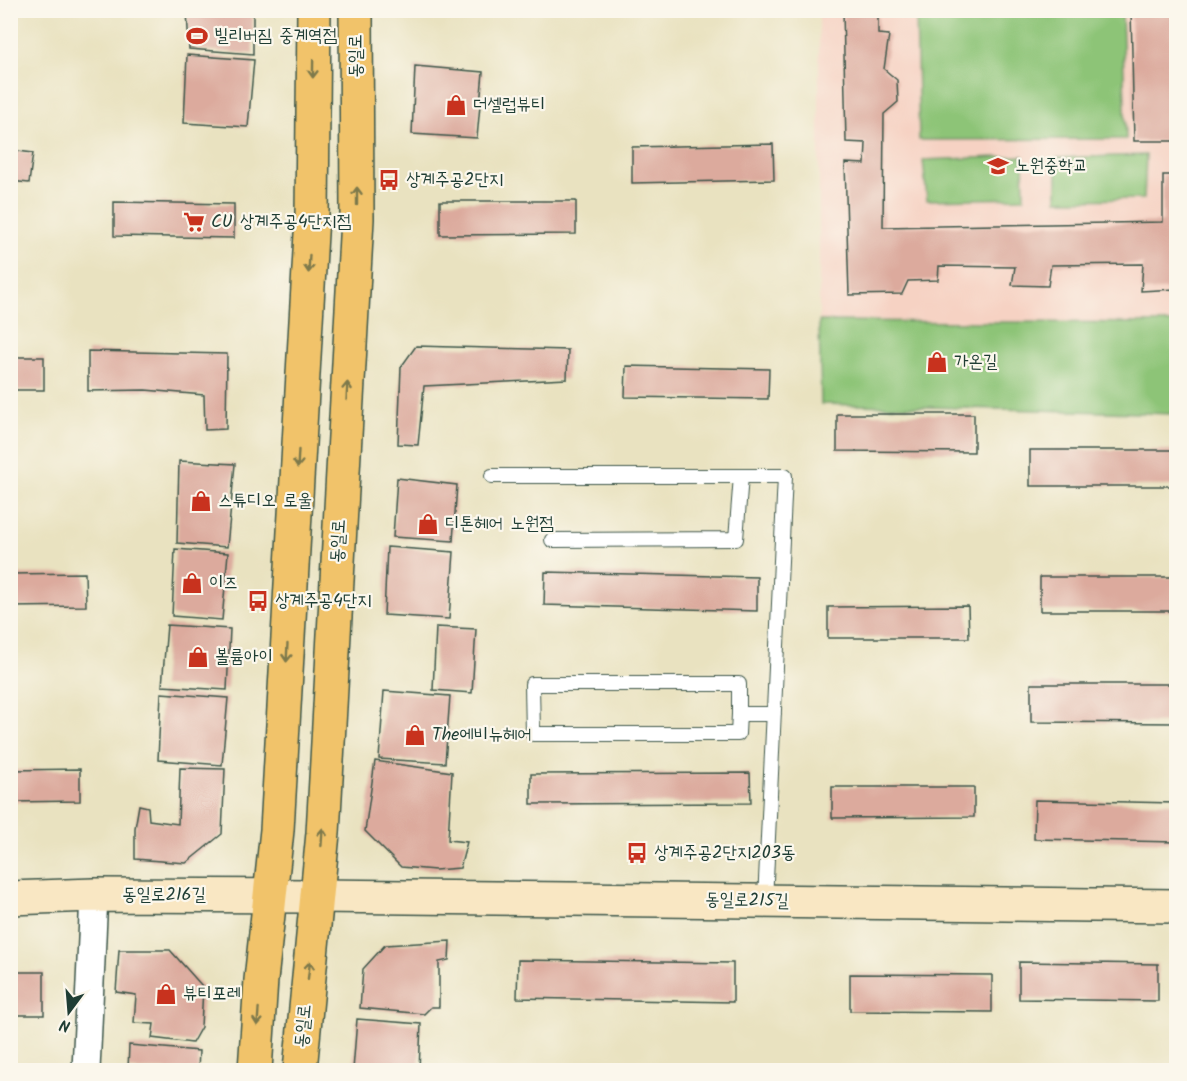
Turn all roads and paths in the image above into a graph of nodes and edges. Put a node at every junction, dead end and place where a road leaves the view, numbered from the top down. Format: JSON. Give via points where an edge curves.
{"nodes":[{"id":1,"x":314,"y":10,"type":"edge"},
{"id":2,"x":356,"y":10,"type":"edge"},
{"id":3,"x":492,"y":476,"type":"dead end"},
{"id":4,"x":741,"y":476,"type":"junction"},
{"id":5,"x":552,"y":540,"type":"dead end"},
{"id":6,"x":740,"y":714,"type":"junction"},
{"id":7,"x":774,"y":714,"type":"junction"},
{"id":8,"x":94,"y":894,"type":"junction"},
{"id":9,"x":271,"y":896,"type":"junction"},
{"id":10,"x":318,"y":896,"type":"junction"},
{"id":11,"x":10,"y":898,"type":"edge"},
{"id":12,"x":765,"y":901,"type":"junction"},
{"id":13,"x":1176,"y":906,"type":"edge"},
{"id":14,"x":86,"y":1071,"type":"edge"},
{"id":15,"x":255,"y":1071,"type":"edge"},
{"id":16,"x":300,"y":1071,"type":"edge"}],
"edges":[{"from":1,"to":9,"type":"main road","one_way":true,"via":[[312,216]]},
{"from":10,"to":2,"type":"main road","name":"동일로","one_way":true,"via":[[357,219]]},
{"from":3,"to":4,"type":"lane"},
{"from":4,"to":5,"type":"lane","via":[[736,539]]},
{"from":4,"to":7,"type":"lane","via":[[786,476]]},
{"from":6,"to":6,"type":"lane","via":[[738,734],[533,734],[532,684],[739,684]]},
{"from":6,"to":7,"type":"lane"},
{"from":7,"to":12,"type":"lane"},
{"from":8,"to":9,"type":"street","name":"동일로216길"},
{"from":8,"to":11,"type":"street","name":"동일로216길"},
{"from":8,"to":14,"type":"street"},
{"from":9,"to":10,"type":"street","name":"동일로216길"},
{"from":9,"to":15,"type":"main road","one_way":true},
{"from":10,"to":12,"type":"street","name":"동일로215길"},
{"from":16,"to":10,"type":"main road","name":"동일로","one_way":true},
{"from":12,"to":13,"type":"street","name":"동일로215길"}]}
